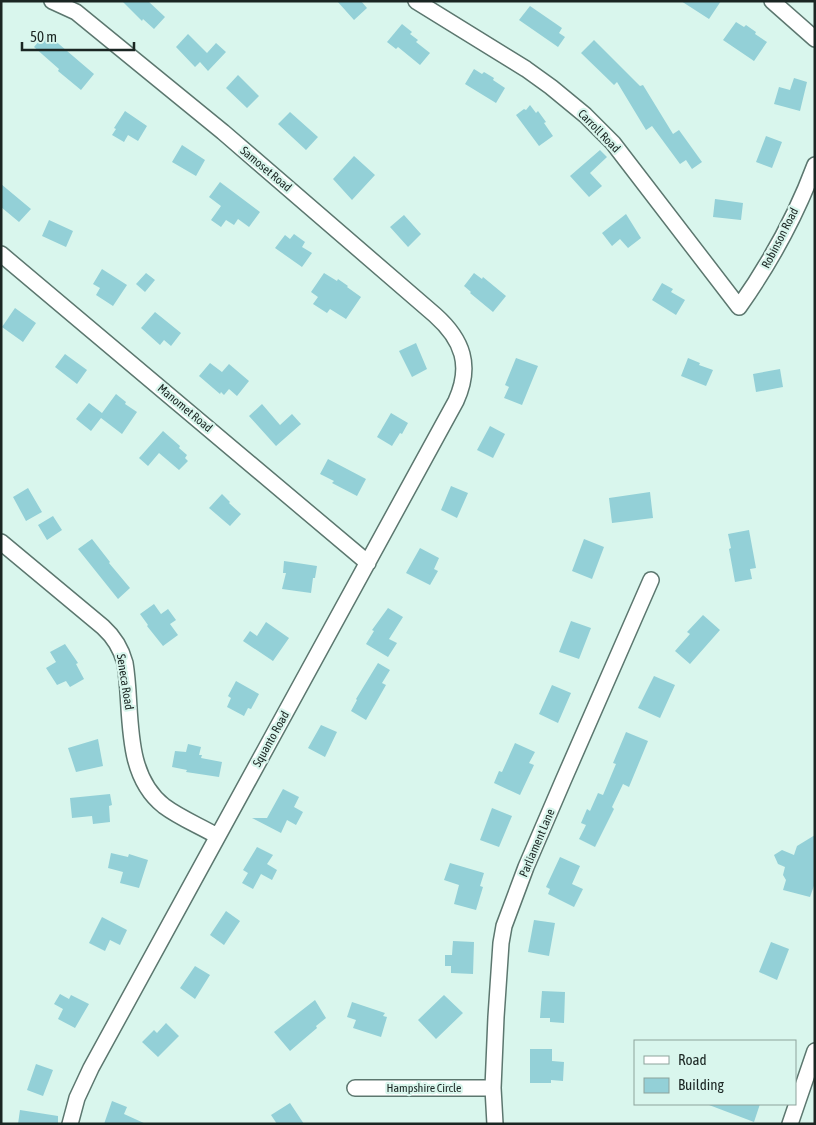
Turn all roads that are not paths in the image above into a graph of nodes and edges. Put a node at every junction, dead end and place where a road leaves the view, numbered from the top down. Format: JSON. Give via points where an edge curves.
{"nodes":[{"id":1,"x":52,"y":1,"type":"edge"},
{"id":2,"x":416,"y":1,"type":"edge"},
{"id":3,"x":772,"y":1,"type":"edge"},
{"id":4,"x":815,"y":39,"type":"edge"},
{"id":5,"x":815,"y":165,"type":"edge"},
{"id":6,"x":1,"y":254,"type":"edge"},
{"id":7,"x":739,"y":308,"type":"joint"},
{"id":8,"x":462,"y":354,"type":"joint"},
{"id":9,"x":1,"y":542,"type":"edge"},
{"id":10,"x":368,"y":563,"type":"junction"},
{"id":11,"x":651,"y":580,"type":"dead end"},
{"id":12,"x":217,"y":836,"type":"junction"},
{"id":13,"x":815,"y":1051,"type":"edge"},
{"id":14,"x":355,"y":1088,"type":"dead end"},
{"id":15,"x":494,"y":1088,"type":"junction"},
{"id":16,"x":70,"y":1124,"type":"edge"},
{"id":17,"x":495,"y":1124,"type":"edge"},
{"id":18,"x":790,"y":1124,"type":"edge"}],
"edges":[{"from":1,"to":8,"type":"street","name":"Samoset Road","via":[[88,22],[301,199],[444,324]]},
{"from":2,"to":7,"type":"street","name":"Carroll Road","via":[[526,69],[586,115],[612,143]]},
{"from":3,"to":4,"type":"street"},
{"from":5,"to":7,"type":"street","name":"Robinson Road","via":[[780,244]]},
{"from":6,"to":10,"type":"street","name":"Manomet Road"},
{"from":8,"to":10,"type":"street","name":"Squanto Road","via":[[465,377],[456,401]]},
{"from":9,"to":12,"type":"street","name":"Seneca Road","via":[[115,640],[125,663],[136,765],[142,780],[163,804]]},
{"from":10,"to":12,"type":"street","name":"Squanto Road"},
{"from":11,"to":15,"type":"street","name":"Parliament Lane","via":[[504,926]]},
{"from":12,"to":16,"type":"street","name":"Squanto Road","via":[[91,1068],[77,1098]]},
{"from":13,"to":18,"type":"street"},
{"from":14,"to":15,"type":"street","name":"Hampshire Circle"},
{"from":15,"to":17,"type":"street","name":"Parliament Lane"}]}
